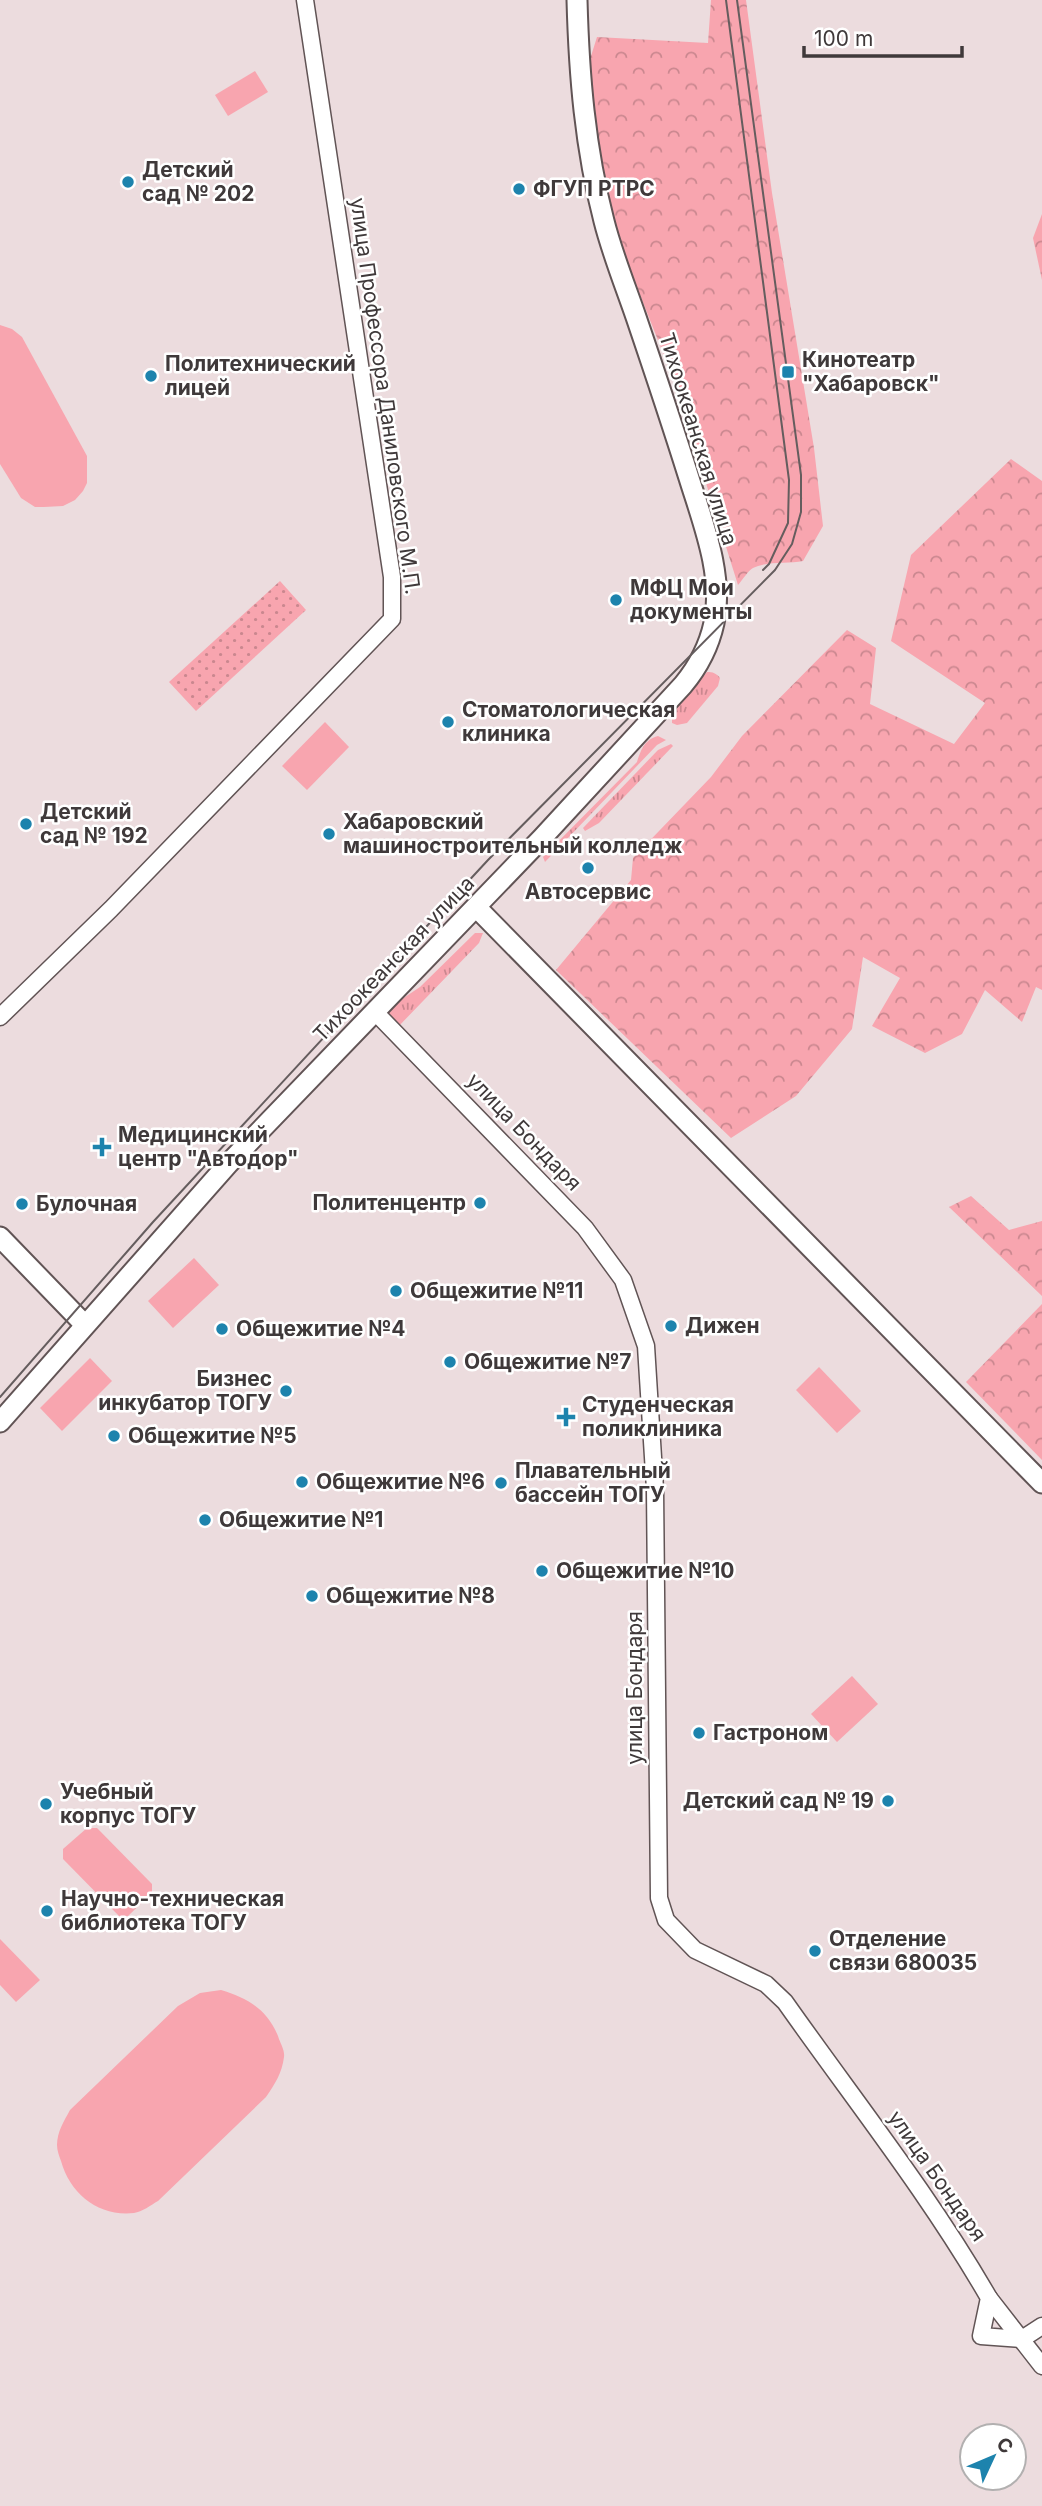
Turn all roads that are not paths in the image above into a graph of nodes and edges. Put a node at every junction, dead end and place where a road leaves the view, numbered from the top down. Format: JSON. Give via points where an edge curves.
{"nodes":[{"id":1,"x":305,"y":0,"type":"edge"},
{"id":2,"x":577,"y":0,"type":"edge"},
{"id":3,"x":476,"y":907,"type":"junction"},
{"id":4,"x":375,"y":1012,"type":"junction"},
{"id":5,"x":0,"y":1017,"type":"edge"},
{"id":6,"x":0,"y":1237,"type":"edge"},
{"id":7,"x":85,"y":1325,"type":"junction"},
{"id":8,"x":0,"y":1422,"type":"edge"},
{"id":9,"x":1042,"y":1483,"type":"edge"},
{"id":10,"x":989,"y":2298,"type":"junction"},
{"id":11,"x":1042,"y":2326,"type":"edge"},
{"id":12,"x":1022,"y":2339,"type":"junction"},
{"id":13,"x":1042,"y":2365,"type":"edge"}],
"edges":[{"from":1,"to":5,"type":"street","name":"улица Профессора Даниловского М.П.","via":[[392,577],[392,619]]},
{"from":2,"to":3,"type":"main road","name":"Тихоокеанская улица","via":[[588,154],[604,223],[705,531],[716,586],[714,623],[696,669],[683,685]]},
{"from":3,"to":4,"type":"main road","name":"Тихоокеанская улица"},
{"from":3,"to":9,"type":"main road"},
{"from":4,"to":7,"type":"main road","name":"Тихоокеанская улица","via":[[229,1163]]},
{"from":4,"to":10,"type":"street","name":"улица Бондаря","via":[[586,1228],[623,1280],[646,1346],[656,1489],[657,1856],[659,1898],[666,1920],[695,1950],[766,1984],[785,2003],[891,2147]]},
{"from":6,"to":7,"type":"main road"},
{"from":7,"to":8,"type":"main road","name":"Тихоокеанская улица"},
{"from":10,"to":12,"type":"street","name":"улица Бондаря"},
{"from":10,"to":12,"type":"street","via":[[981,2336]]},
{"from":11,"to":12,"type":"street"},
{"from":12,"to":13,"type":"street","name":"улица Бондаря"}]}
